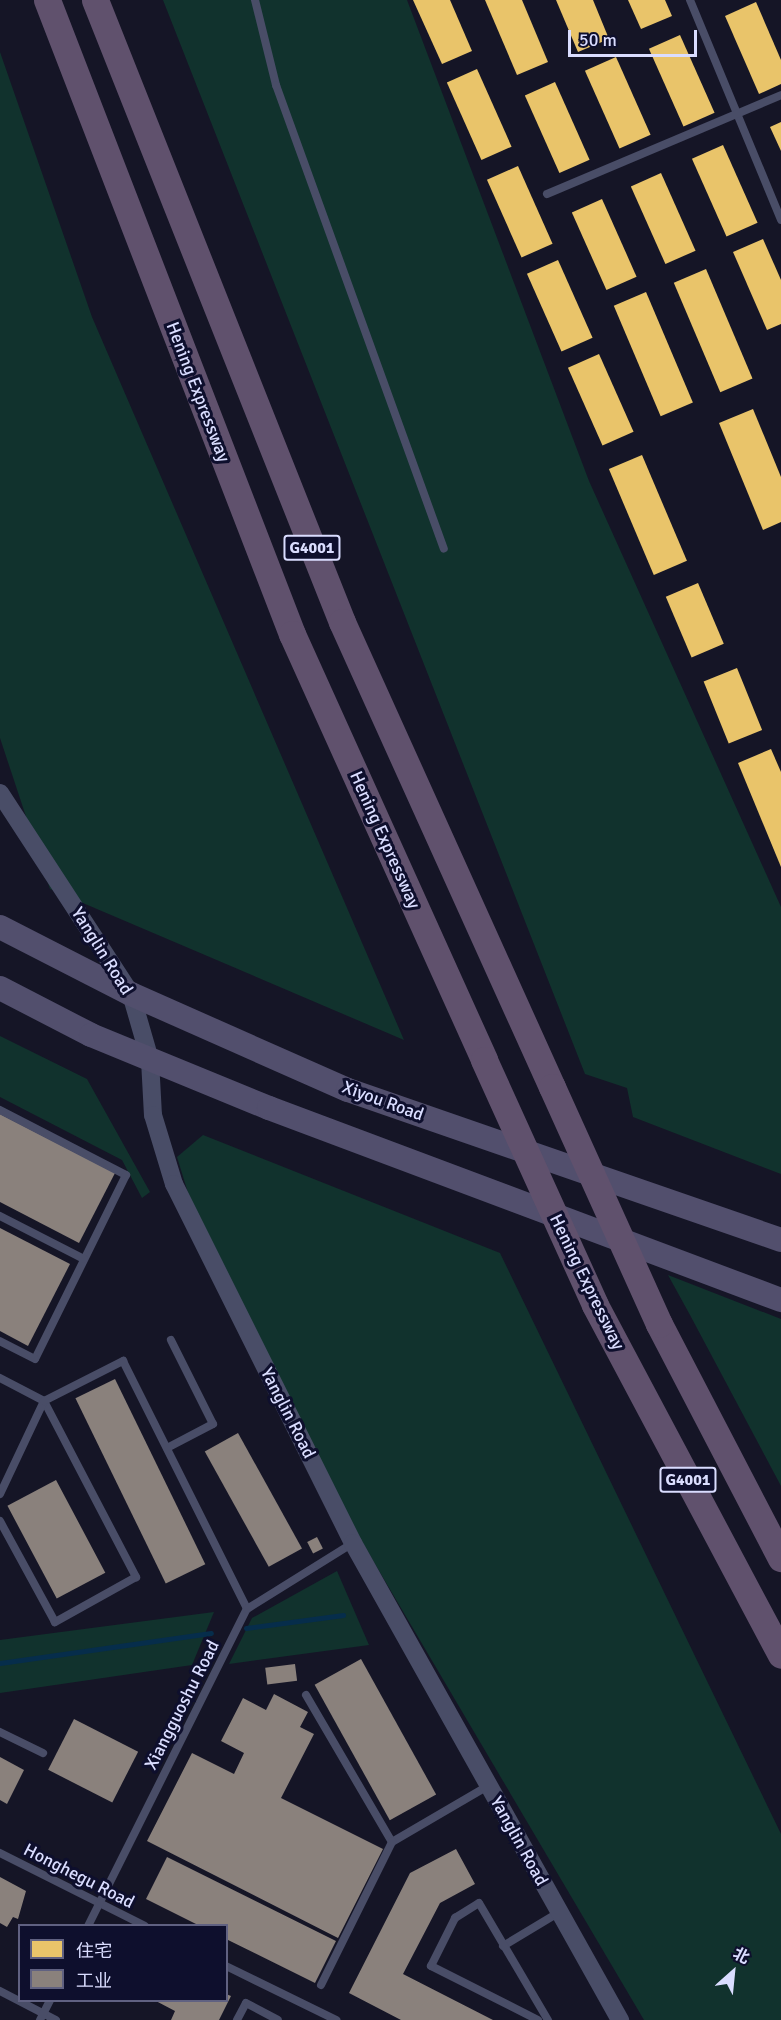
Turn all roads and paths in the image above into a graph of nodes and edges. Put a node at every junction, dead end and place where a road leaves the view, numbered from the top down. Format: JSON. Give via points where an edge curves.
{"nodes":[{"id":1,"x":47,"y":0,"type":"edge"},
{"id":2,"x":95,"y":0,"type":"edge"},
{"id":3,"x":255,"y":0,"type":"edge"},
{"id":4,"x":690,"y":0,"type":"edge"},
{"id":5,"x":781,"y":95,"type":"edge"},
{"id":6,"x":737,"y":113,"type":"junction"},
{"id":7,"x":547,"y":194,"type":"dead end"},
{"id":8,"x":781,"y":220,"type":"edge"},
{"id":9,"x":444,"y":549,"type":"dead end"},
{"id":10,"x":0,"y":793,"type":"edge"},
{"id":11,"x":0,"y":927,"type":"edge"},
{"id":12,"x":0,"y":988,"type":"edge"},
{"id":13,"x":131,"y":994,"type":"junction"},
{"id":14,"x":150,"y":1060,"type":"junction"},
{"id":15,"x":0,"y":1110,"type":"edge"},
{"id":16,"x":0,"y":1216,"type":"edge"},
{"id":17,"x":781,"y":1240,"type":"edge"},
{"id":18,"x":84,"y":1259,"type":"junction"},
{"id":19,"x":781,"y":1300,"type":"edge"},
{"id":20,"x":171,"y":1340,"type":"dead end"},
{"id":21,"x":0,"y":1341,"type":"edge"},
{"id":22,"x":0,"y":1377,"type":"edge"},
{"id":23,"x":44,"y":1401,"type":"junction"},
{"id":24,"x":166,"y":1448,"type":"junction"},
{"id":25,"x":0,"y":1492,"type":"edge"},
{"id":26,"x":0,"y":1521,"type":"edge"},
{"id":27,"x":353,"y":1543,"type":"junction"},
{"id":28,"x":781,"y":1558,"type":"edge"},
{"id":29,"x":247,"y":1609,"type":"junction"},
{"id":30,"x":781,"y":1655,"type":"edge"},
{"id":31,"x":306,"y":1695,"type":"dead end"},
{"id":32,"x":0,"y":1732,"type":"edge"},
{"id":33,"x":43,"y":1753,"type":"dead end"},
{"id":34,"x":488,"y":1786,"type":"junction"},
{"id":35,"x":392,"y":1842,"type":"junction"},
{"id":36,"x":0,"y":1853,"type":"edge"},
{"id":37,"x":99,"y":1903,"type":"junction"},
{"id":38,"x":558,"y":1913,"type":"junction"},
{"id":39,"x":89,"y":1924,"type":"edge"},
{"id":40,"x":141,"y":1924,"type":"edge"},
{"id":41,"x":503,"y":1946,"type":"junction"},
{"id":42,"x":228,"y":1967,"type":"edge"},
{"id":43,"x":321,"y":1985,"type":"dead end"},
{"id":44,"x":0,"y":1991,"type":"edge"},
{"id":45,"x":50,"y":2002,"type":"edge"},
{"id":46,"x":42,"y":2017,"type":"edge"},
{"id":47,"x":56,"y":2020,"type":"edge"},
{"id":48,"x":237,"y":2020,"type":"edge"},
{"id":49,"x":278,"y":2020,"type":"edge"},
{"id":50,"x":336,"y":2020,"type":"edge"},
{"id":51,"x":538,"y":2020,"type":"edge"},
{"id":52,"x":548,"y":2020,"type":"edge"},
{"id":53,"x":620,"y":2020,"type":"edge"}],
"edges":[{"from":1,"to":30,"type":"highway","name":"Hening Expressway","number":"G4001","bridge":true,"via":[[292,634],[595,1305]]},
{"from":2,"to":28,"type":"highway","number":"G4001","bridge":true,"via":[[342,622],[659,1324]]},
{"from":3,"to":9,"type":"lane","via":[[276,85]]},
{"from":4,"to":6,"type":"lane"},
{"from":5,"to":6,"type":"lane"},
{"from":6,"to":7,"type":"lane"},
{"from":6,"to":8,"type":"lane"},
{"from":10,"to":13,"type":"street","name":"Yanglin Road"},
{"from":11,"to":13,"type":"main road","name":"Xiyou Road"},
{"from":12,"to":14,"type":"main road"},
{"from":13,"to":14,"type":"street","name":"Yanglin Road"},
{"from":13,"to":17,"type":"main road","name":"Xiyou Road","via":[[348,1090]]},
{"from":14,"to":19,"type":"main road"},
{"from":14,"to":27,"type":"street","name":"Yanglin Road","via":[[153,1115],[174,1184]]},
{"from":15,"to":18,"type":"lane","via":[[126,1175]]},
{"from":16,"to":18,"type":"lane"},
{"from":18,"to":21,"type":"lane","via":[[34,1359]]},
{"from":20,"to":24,"type":"lane","via":[[213,1424]]},
{"from":22,"to":23,"type":"lane"},
{"from":23,"to":24,"type":"lane","via":[[123,1361]]},
{"from":23,"to":25,"type":"lane"},
{"from":23,"to":26,"type":"lane","via":[[136,1577],[55,1622]]},
{"from":24,"to":29,"type":"lane"},
{"from":27,"to":29,"type":"lane"},
{"from":27,"to":34,"type":"street","name":"Yanglin Road"},
{"from":29,"to":37,"type":"lane","name":"Xiangguoshu Road"},
{"from":31,"to":35,"type":"lane"},
{"from":32,"to":33,"type":"lane"},
{"from":34,"to":35,"type":"lane"},
{"from":34,"to":38,"type":"street","name":"Yanglin Road"},
{"from":35,"to":43,"type":"lane"},
{"from":36,"to":37,"type":"lane","name":"Honghegu Road"},
{"from":37,"to":39,"type":"lane","name":"Xiangguoshu Road"},
{"from":37,"to":40,"type":"lane","name":"Honghegu Road"},
{"from":38,"to":41,"type":"lane"},
{"from":38,"to":53,"type":"street","name":"Yanglin Road"},
{"from":41,"to":51,"type":"lane","via":[[479,1903],[455,1918],[431,1966]]},
{"from":41,"to":52,"type":"lane"},
{"from":42,"to":50,"type":"lane"},
{"from":44,"to":46,"type":"lane"},
{"from":45,"to":46,"type":"lane"},
{"from":46,"to":47,"type":"lane"},
{"from":48,"to":49,"type":"lane","via":[[246,2003]]}]}
